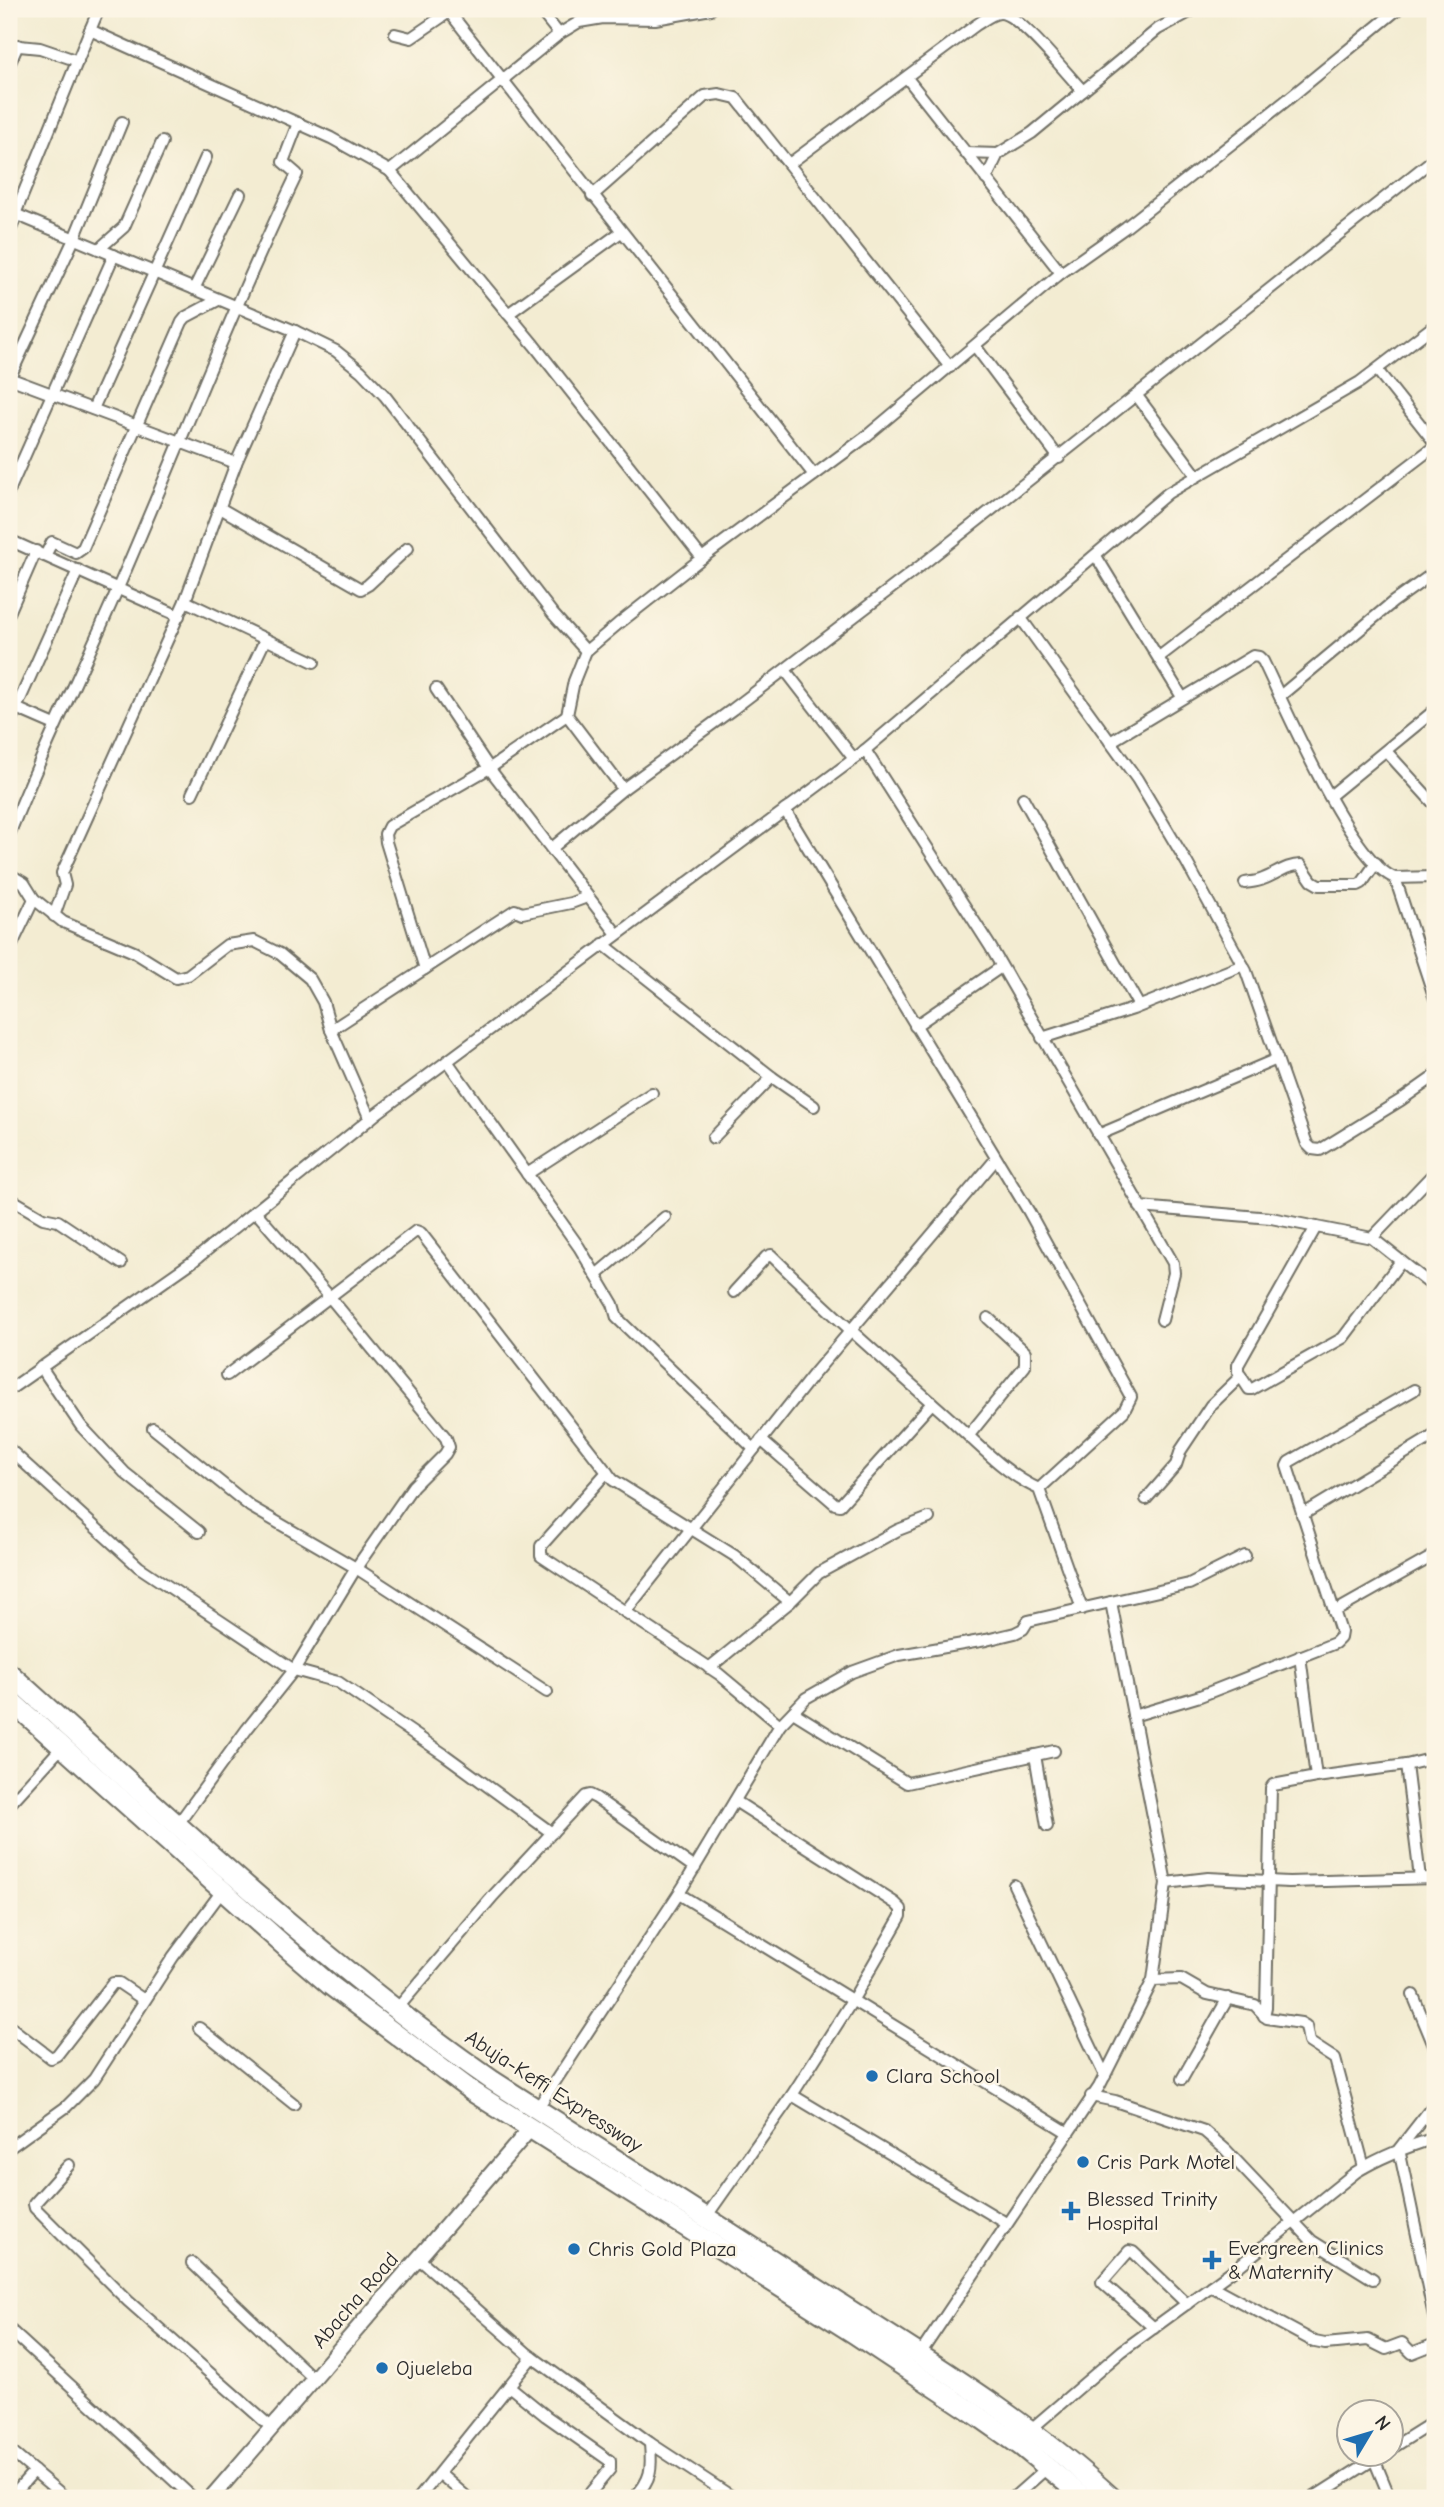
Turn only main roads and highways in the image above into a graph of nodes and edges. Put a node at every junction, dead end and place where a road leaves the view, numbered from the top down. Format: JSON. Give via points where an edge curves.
{"nodes":[{"id":1,"x":9,"y":1673,"type":"edge"},
{"id":2,"x":9,"y":1699,"type":"edge"},
{"id":3,"x":1085,"y":2498,"type":"edge"},
{"id":4,"x":1112,"y":2498,"type":"edge"}],
"edges":[{"from":1,"to":4,"type":"highway","name":"Abuja-Keffi Expressway","via":[[311,1942],[396,2010],[480,2072],[920,2354],[1030,2430]]},
{"from":2,"to":3,"type":"highway","name":"Abuja-Keffi Expressway","via":[[330,1984],[442,2070],[974,2413]]}]}
